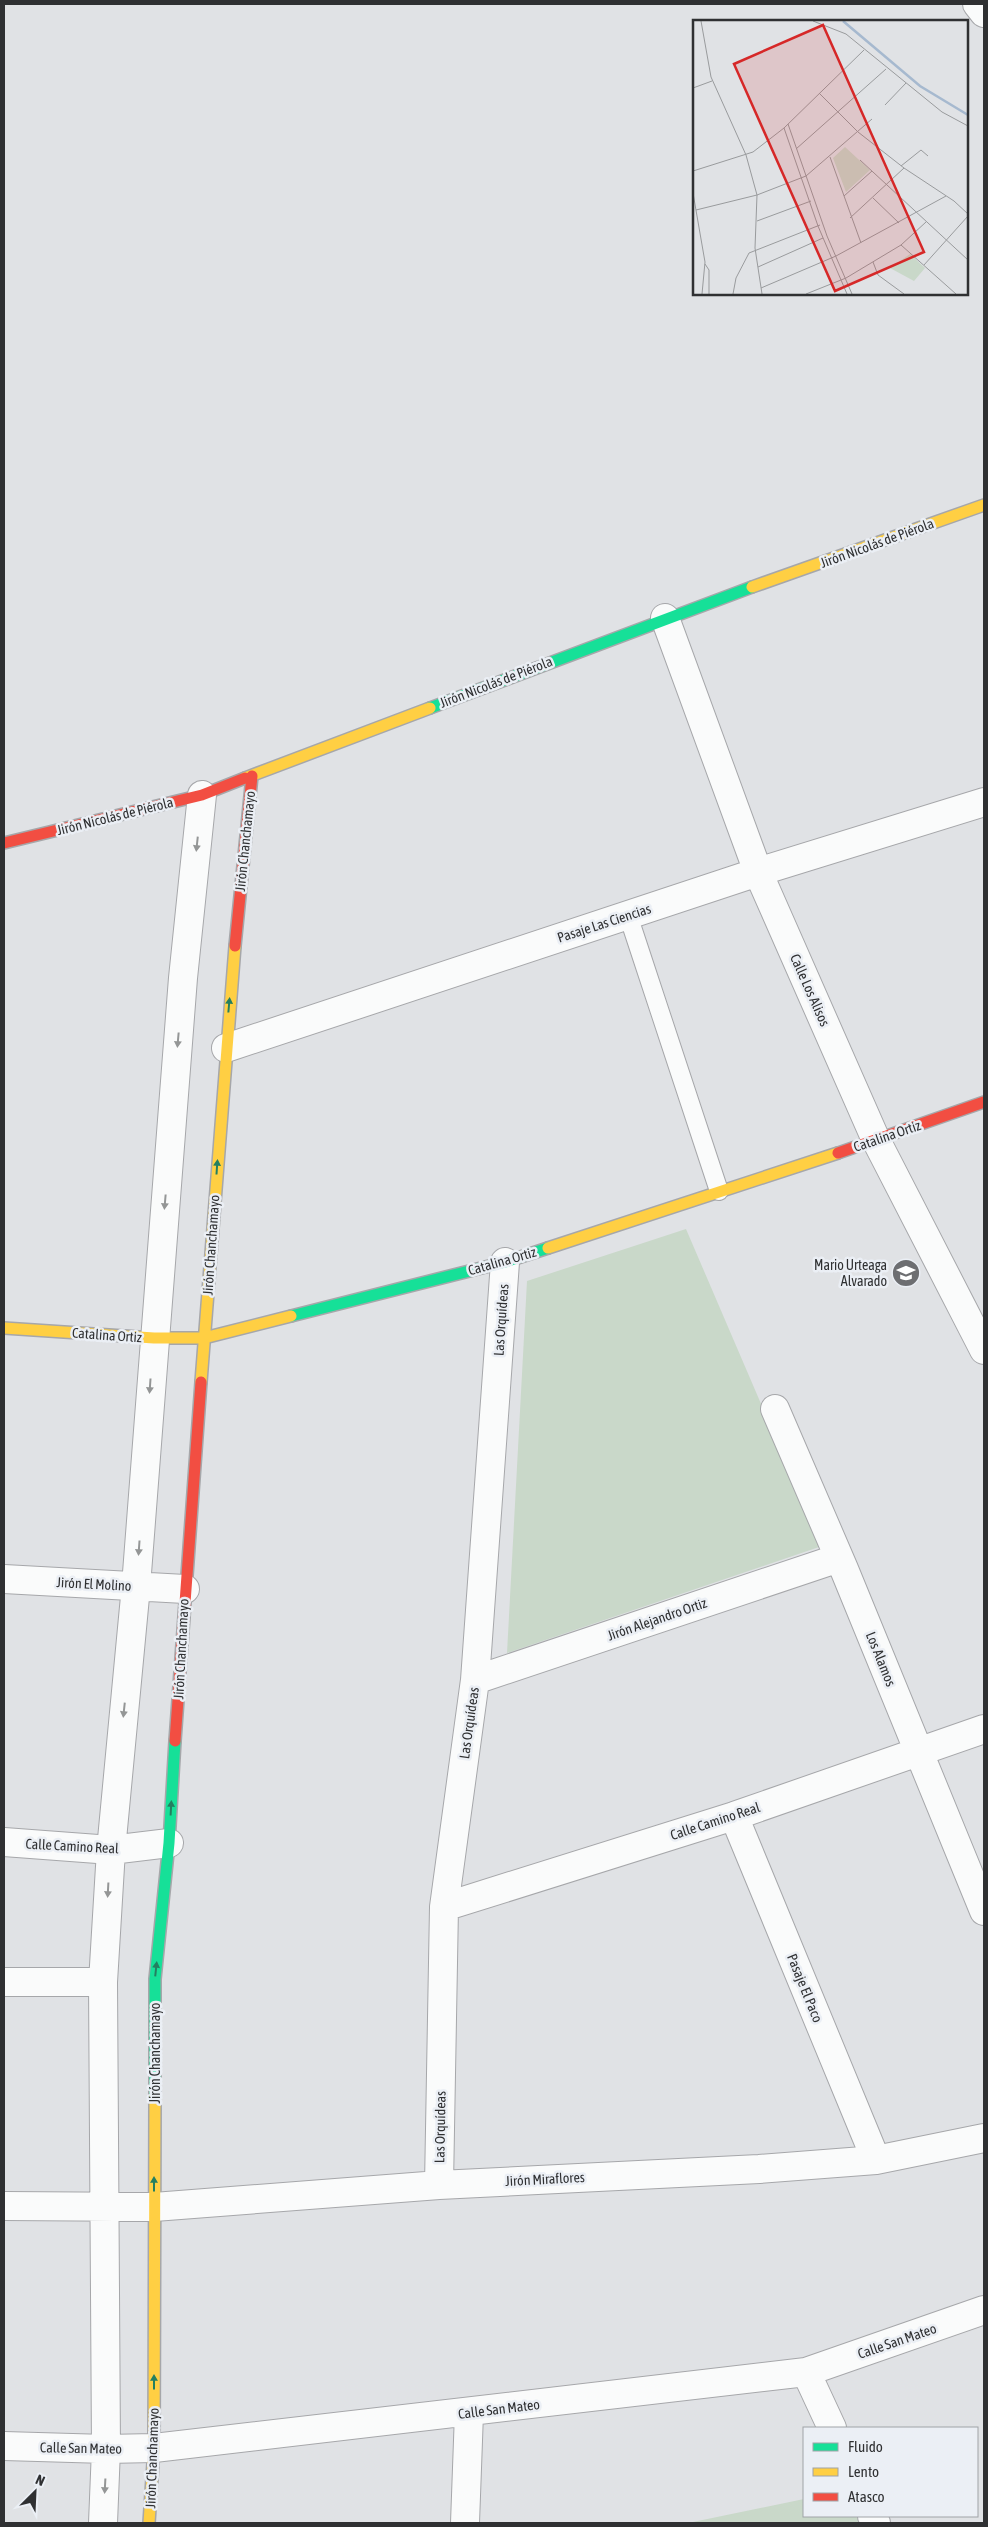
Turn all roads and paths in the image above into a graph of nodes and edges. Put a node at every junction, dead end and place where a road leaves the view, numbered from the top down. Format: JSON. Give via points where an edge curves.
{"nodes":[{"id":1,"x":977,"y":4,"type":"edge"},
{"id":2,"x":984,"y":13,"type":"edge"},
{"id":3,"x":984,"y":505,"type":"edge"},
{"id":4,"x":665,"y":618,"type":"junction"},
{"id":5,"x":252,"y":776,"type":"junction"},
{"id":6,"x":202,"y":795,"type":"junction"},
{"id":7,"x":984,"y":802,"type":"edge"},
{"id":8,"x":4,"y":843,"type":"edge"},
{"id":9,"x":758,"y":872,"type":"junction"},
{"id":10,"x":628,"y":915,"type":"junction"},
{"id":11,"x":226,"y":1048,"type":"junction"},
{"id":12,"x":984,"y":1102,"type":"edge"},
{"id":13,"x":876,"y":1140,"type":"junction"},
{"id":14,"x":719,"y":1191,"type":"junction"},
{"id":15,"x":505,"y":1262,"type":"junction"},
{"id":16,"x":4,"y":1328,"type":"edge"},
{"id":17,"x":154,"y":1338,"type":"junction"},
{"id":18,"x":204,"y":1338,"type":"junction"},
{"id":19,"x":984,"y":1350,"type":"edge"},
{"id":20,"x":775,"y":1409,"type":"dead end"},
{"id":21,"x":839,"y":1558,"type":"junction"},
{"id":22,"x":4,"y":1579,"type":"edge"},
{"id":23,"x":136,"y":1586,"type":"junction"},
{"id":24,"x":184,"y":1589,"type":"junction"},
{"id":25,"x":475,"y":1680,"type":"junction"},
{"id":26,"x":984,"y":1729,"type":"edge"},
{"id":27,"x":919,"y":1752,"type":"junction"},
{"id":28,"x":734,"y":1816,"type":"junction"},
{"id":29,"x":4,"y":1842,"type":"edge"},
{"id":30,"x":169,"y":1843,"type":"junction"},
{"id":31,"x":110,"y":1850,"type":"junction"},
{"id":32,"x":444,"y":1907,"type":"junction"},
{"id":33,"x":984,"y":1911,"type":"edge"},
{"id":34,"x":4,"y":1982,"type":"edge"},
{"id":35,"x":103,"y":1982,"type":"junction"},
{"id":36,"x":984,"y":2138,"type":"edge"},
{"id":37,"x":876,"y":2160,"type":"junction"},
{"id":38,"x":439,"y":2185,"type":"junction"},
{"id":39,"x":4,"y":2206,"type":"edge"},
{"id":40,"x":154,"y":2207,"type":"junction"},
{"id":41,"x":104,"y":2208,"type":"junction"},
{"id":42,"x":984,"y":2310,"type":"edge"},
{"id":43,"x":806,"y":2372,"type":"junction"},
{"id":44,"x":469,"y":2413,"type":"junction"},
{"id":45,"x":832,"y":2427,"type":"edge"},
{"id":46,"x":4,"y":2446,"type":"edge"},
{"id":47,"x":154,"y":2448,"type":"junction"},
{"id":48,"x":106,"y":2449,"type":"junction"},
{"id":49,"x":103,"y":2523,"type":"edge"},
{"id":50,"x":149,"y":2523,"type":"edge"},
{"id":51,"x":465,"y":2523,"type":"edge"}],
"edges":[{"from":1,"to":2,"type":"street"},
{"from":3,"to":4,"type":"street","name":"Jirón Nicolás de Piérola"},
{"from":4,"to":5,"type":"street","name":"Jirón Nicolás de Piérola"},
{"from":4,"to":9,"type":"street","name":"Calle Los Alisos"},
{"from":5,"to":6,"type":"street","name":"Jirón Nicolás de Piérola"},
{"from":11,"to":5,"type":"street","name":"Jirón Chanchamayo","one_way":true},
{"from":6,"to":8,"type":"street","name":"Jirón Nicolás de Piérola"},
{"from":6,"to":17,"type":"street","one_way":true,"via":[[183,978]]},
{"from":7,"to":9,"type":"street","name":"Pasaje Las Ciencias"},
{"from":9,"to":10,"type":"street","name":"Pasaje Las Ciencias"},
{"from":9,"to":13,"type":"street","name":"Calle Los Alisos"},
{"from":10,"to":11,"type":"street","name":"Pasaje Las Ciencias"},
{"from":10,"to":14,"type":"lane"},
{"from":18,"to":11,"type":"street","name":"Jirón Chanchamayo","one_way":true},
{"from":12,"to":13,"type":"street","name":"Catalina Ortiz"},
{"from":13,"to":14,"type":"street","name":"Catalina Ortiz"},
{"from":13,"to":19,"type":"street","name":"Calle Los Alisos"},
{"from":14,"to":15,"type":"street","name":"Catalina Ortiz"},
{"from":15,"to":18,"type":"street","name":"Catalina Ortiz"},
{"from":15,"to":25,"type":"street","name":"Las Orquídeas"},
{"from":16,"to":17,"type":"street","name":"Catalina Ortiz"},
{"from":17,"to":18,"type":"street","name":"Catalina Ortiz"},
{"from":17,"to":23,"type":"street","one_way":true},
{"from":18,"to":24,"type":"street","name":"Jirón Chanchamayo"},
{"from":20,"to":21,"type":"street","name":"Los Alamos"},
{"from":21,"to":25,"type":"street","name":"Jirón Alejandro Ortiz"},
{"from":21,"to":27,"type":"street","name":"Los Alamos"},
{"from":22,"to":23,"type":"street","name":"Jirón El Molino"},
{"from":23,"to":24,"type":"street","name":"Jirón El Molino"},
{"from":23,"to":31,"type":"street","one_way":true},
{"from":30,"to":24,"type":"street","name":"Jirón Chanchamayo","one_way":true},
{"from":25,"to":32,"type":"street","name":"Las Orquídeas"},
{"from":26,"to":27,"type":"street","name":"Calle Camino Real"},
{"from":27,"to":28,"type":"street","name":"Calle Camino Real"},
{"from":27,"to":33,"type":"street","name":"Los Alamos"},
{"from":28,"to":32,"type":"street","name":"Calle Camino Real"},
{"from":28,"to":37,"type":"street","name":"Pasaje El Paco"},
{"from":29,"to":31,"type":"street","name":"Calle Camino Real"},
{"from":30,"to":31,"type":"street","name":"Calle Camino Real"},
{"from":40,"to":30,"type":"street","name":"Jirón Chanchamayo","one_way":true,"via":[[155,1979]]},
{"from":31,"to":35,"type":"street","one_way":true},
{"from":32,"to":38,"type":"street","name":"Las Orquídeas"},
{"from":34,"to":35,"type":"street"},
{"from":35,"to":41,"type":"street"},
{"from":36,"to":37,"type":"street","name":"Jirón Miraflores"},
{"from":37,"to":38,"type":"street","name":"Jirón Miraflores"},
{"from":38,"to":40,"type":"street","name":"Jirón Miraflores"},
{"from":39,"to":41,"type":"street","name":"Jirón Miraflores"},
{"from":40,"to":41,"type":"street","name":"Jirón Miraflores"},
{"from":47,"to":40,"type":"street","name":"Jirón Chanchamayo","one_way":true},
{"from":41,"to":48,"type":"street"},
{"from":42,"to":43,"type":"street","name":"Calle San Mateo"},
{"from":43,"to":44,"type":"street","name":"Calle San Mateo"},
{"from":43,"to":45,"type":"street"},
{"from":44,"to":47,"type":"street","name":"Calle San Mateo"},
{"from":44,"to":51,"type":"street"},
{"from":46,"to":48,"type":"street","name":"Calle San Mateo"},
{"from":47,"to":48,"type":"street","name":"Calle San Mateo"},
{"from":47,"to":50,"type":"street","name":"Jirón Chanchamayo"},
{"from":48,"to":49,"type":"street","one_way":true}]}
